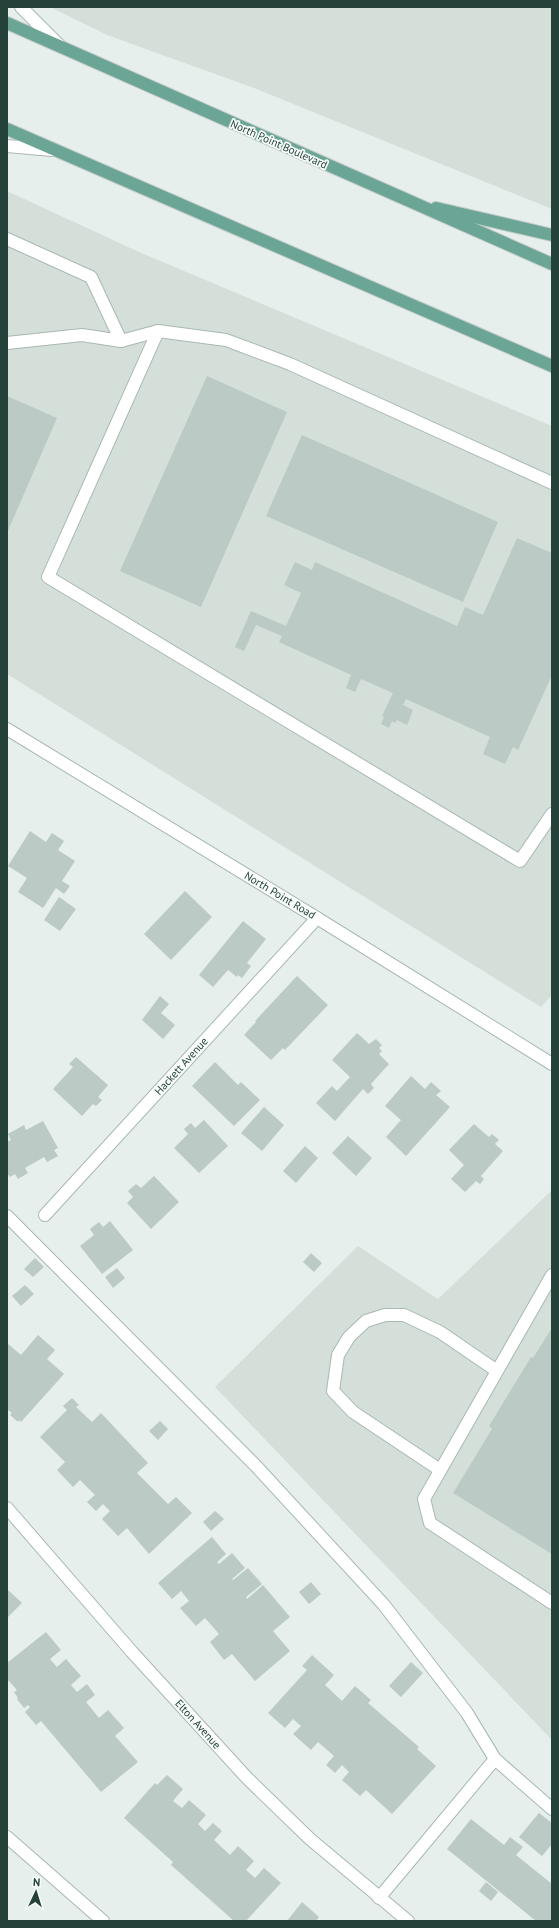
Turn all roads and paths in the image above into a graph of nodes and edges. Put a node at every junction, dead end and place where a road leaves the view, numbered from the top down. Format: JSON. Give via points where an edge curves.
{"nodes":[{"id":1,"x":21,"y":7,"type":"edge"},
{"id":2,"x":7,"y":23,"type":"edge"},
{"id":3,"x":59,"y":45,"type":"junction"},
{"id":4,"x":7,"y":129,"type":"edge"},
{"id":5,"x":7,"y":146,"type":"edge"},
{"id":6,"x":54,"y":150,"type":"junction"},
{"id":7,"x":405,"y":200,"type":"junction"},
{"id":8,"x":552,"y":235,"type":"edge"},
{"id":9,"x":7,"y":239,"type":"edge"},
{"id":10,"x":552,"y":264,"type":"edge"},
{"id":11,"x":158,"y":331,"type":"junction"},
{"id":12,"x":121,"y":341,"type":"junction"},
{"id":13,"x":7,"y":344,"type":"edge"},
{"id":14,"x":552,"y":366,"type":"edge"},
{"id":15,"x":552,"y":482,"type":"edge"},
{"id":16,"x":7,"y":729,"type":"edge"},
{"id":17,"x":552,"y":814,"type":"edge"},
{"id":18,"x":317,"y":918,"type":"junction"},
{"id":19,"x":552,"y":1064,"type":"edge"},
{"id":20,"x":45,"y":1215,"type":"dead end"},
{"id":21,"x":7,"y":1216,"type":"edge"},
{"id":22,"x":551,"y":1278,"type":"edge"},
{"id":23,"x":497,"y":1371,"type":"junction"},
{"id":24,"x":440,"y":1470,"type":"junction"},
{"id":25,"x":7,"y":1508,"type":"edge"},
{"id":26,"x":552,"y":1603,"type":"edge"},
{"id":27,"x":495,"y":1759,"type":"junction"},
{"id":28,"x":552,"y":1809,"type":"edge"},
{"id":29,"x":7,"y":1837,"type":"edge"},
{"id":30,"x":379,"y":1898,"type":"junction"},
{"id":31,"x":103,"y":1921,"type":"edge"},
{"id":32,"x":408,"y":1921,"type":"edge"}],
"edges":[{"from":1,"to":3,"type":"street"},
{"from":2,"to":3,"type":"main road","name":"North Point Boulevard"},
{"from":3,"to":7,"type":"main road","name":"North Point Boulevard"},
{"from":4,"to":6,"type":"main road"},
{"from":5,"to":6,"type":"street"},
{"from":6,"to":14,"type":"main road"},
{"from":7,"to":8,"type":"main road"},
{"from":7,"to":10,"type":"main road","name":"North Point Boulevard"},
{"from":9,"to":12,"type":"street","via":[[91,277]]},
{"from":11,"to":12,"type":"street"},
{"from":11,"to":15,"type":"street","via":[[226,340],[290,364]]},
{"from":11,"to":17,"type":"street","via":[[48,577],[520,861]]},
{"from":12,"to":13,"type":"street","via":[[82,336]]},
{"from":16,"to":18,"type":"street","name":"North Point Road"},
{"from":18,"to":19,"type":"street","name":"North Point Road"},
{"from":18,"to":20,"type":"street","name":"Hackett Avenue"},
{"from":21,"to":27,"type":"street","via":[[28,1234],[256,1466],[384,1605],[467,1713]]},
{"from":22,"to":23,"type":"street"},
{"from":23,"to":24,"type":"street"},
{"from":23,"to":24,"type":"street","via":[[440,1332],[404,1315],[385,1315],[366,1321],[349,1337],[338,1355],[333,1391],[353,1412]]},
{"from":24,"to":26,"type":"street","via":[[424,1499],[430,1523]]},
{"from":25,"to":30,"type":"street","name":"Elton Avenue","via":[[132,1652],[247,1778],[310,1839]]},
{"from":27,"to":28,"type":"street"},
{"from":27,"to":30,"type":"street"},
{"from":29,"to":31,"type":"street"},
{"from":30,"to":32,"type":"street","name":"Elton Avenue"}]}
